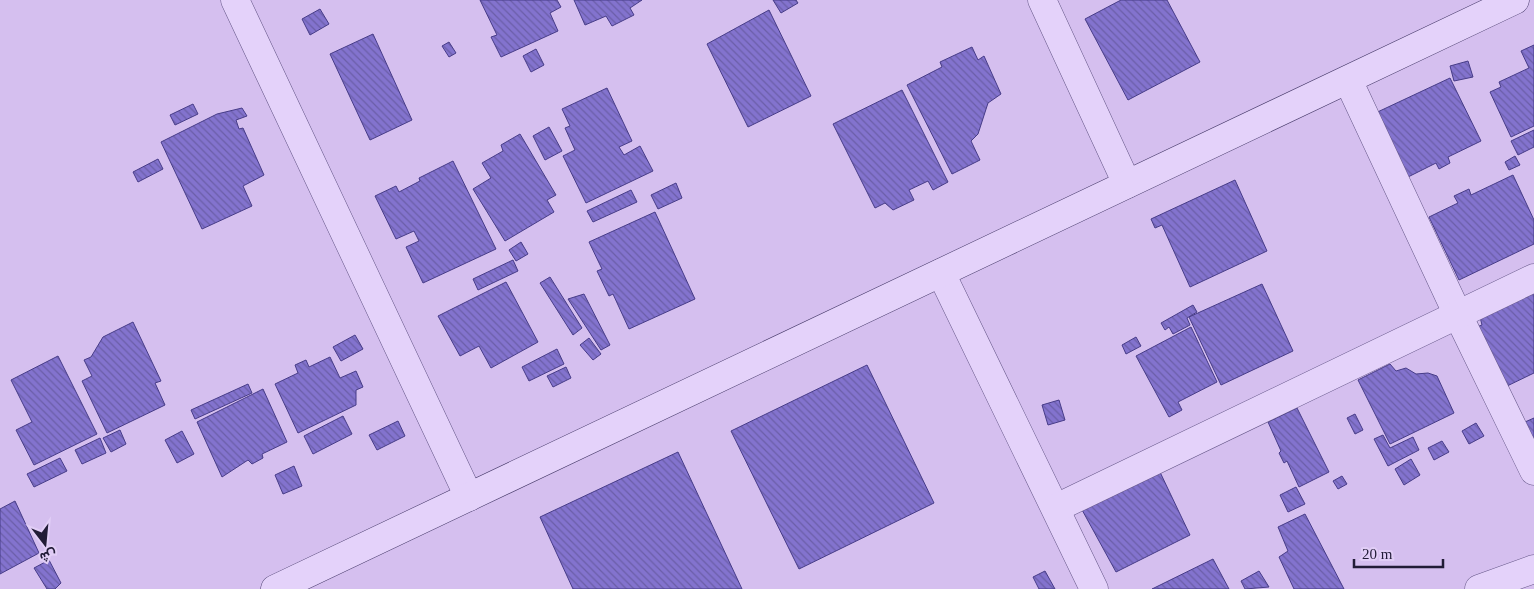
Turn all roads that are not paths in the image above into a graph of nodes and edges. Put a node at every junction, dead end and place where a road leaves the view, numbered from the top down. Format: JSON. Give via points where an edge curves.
{"nodes":[{"id":1,"x":235,"y":0,"type":"edge"},
{"id":2,"x":1042,"y":0,"type":"edge"},
{"id":3,"x":1515,"y":0,"type":"edge"},
{"id":4,"x":1348,"y":80,"type":"junction"},
{"id":5,"x":1127,"y":184,"type":"junction"},
{"id":6,"x":940,"y":273,"type":"junction"},
{"id":7,"x":1534,"y":278,"type":"edge"},
{"id":8,"x":1457,"y":313,"type":"junction"},
{"id":9,"x":1534,"y":471,"type":"edge"},
{"id":10,"x":469,"y":497,"type":"junction"},
{"id":11,"x":1056,"y":508,"type":"junction"},
{"id":12,"x":1534,"y":569,"type":"edge"},
{"id":13,"x":292,"y":585,"type":"edge"},
{"id":14,"x":1094,"y":589,"type":"edge"},
{"id":15,"x":1479,"y":589,"type":"edge"}],
"edges":[{"from":1,"to":10,"type":"street"},
{"from":2,"to":5,"type":"street"},
{"from":3,"to":4,"type":"street"},
{"from":4,"to":5,"type":"street"},
{"from":4,"to":8,"type":"street"},
{"from":5,"to":6,"type":"street"},
{"from":6,"to":10,"type":"street"},
{"from":6,"to":11,"type":"street"},
{"from":7,"to":8,"type":"street"},
{"from":8,"to":9,"type":"street"},
{"from":8,"to":11,"type":"street"},
{"from":10,"to":13,"type":"street"},
{"from":11,"to":14,"type":"street"},
{"from":12,"to":15,"type":"street"}]}
